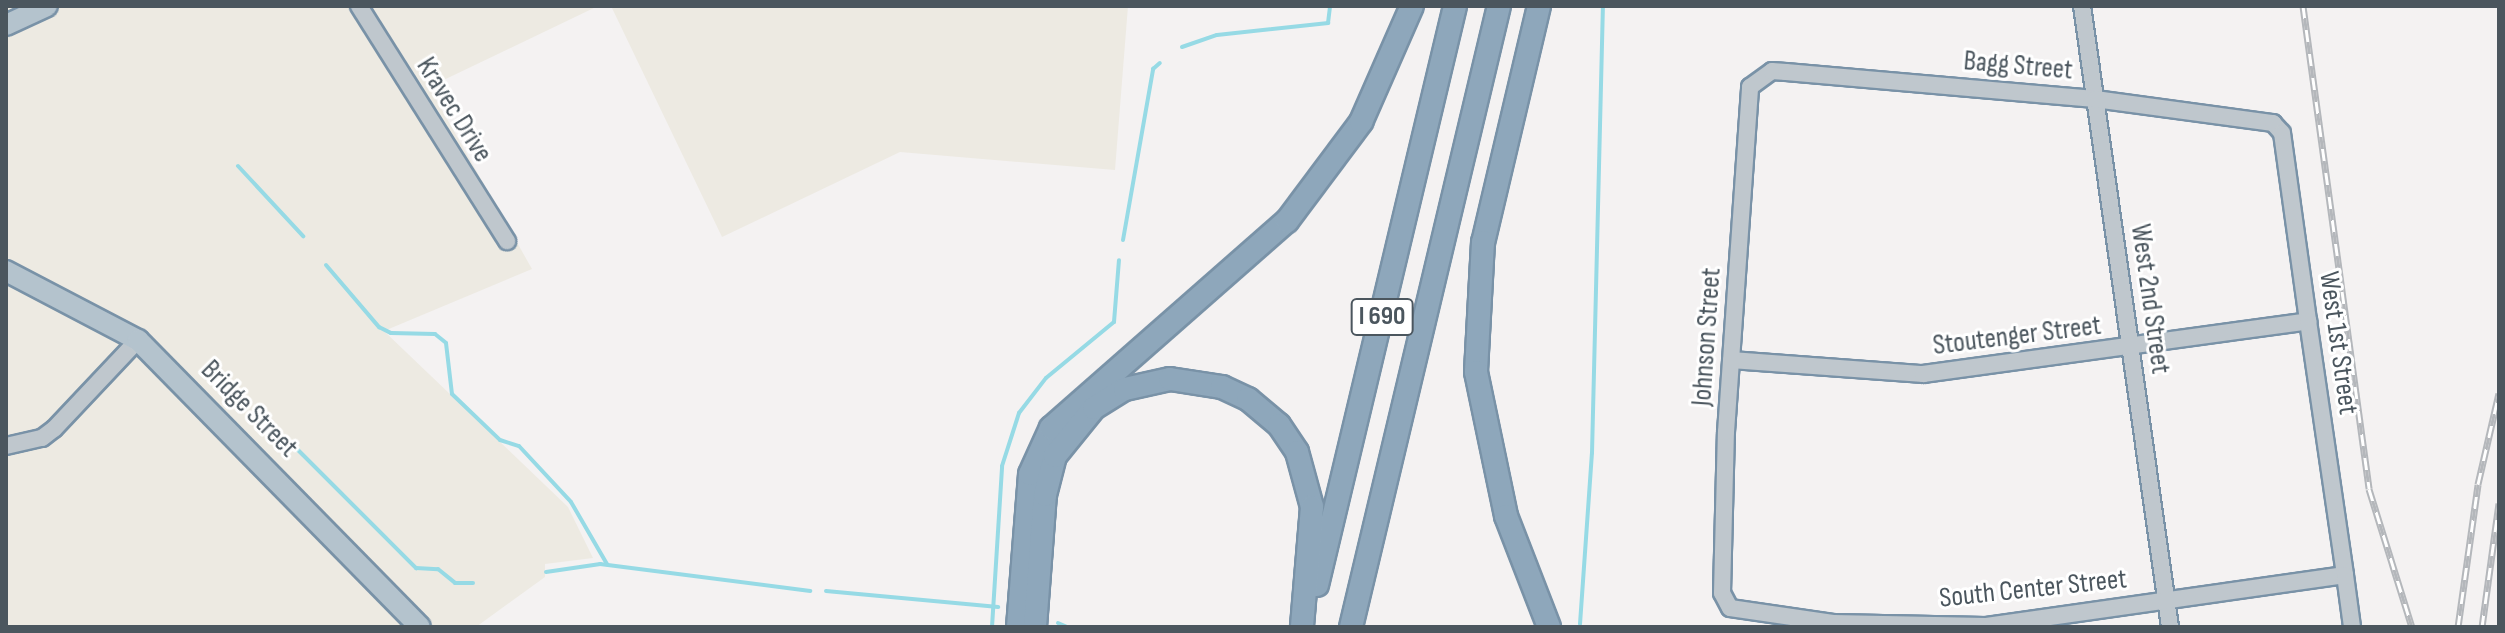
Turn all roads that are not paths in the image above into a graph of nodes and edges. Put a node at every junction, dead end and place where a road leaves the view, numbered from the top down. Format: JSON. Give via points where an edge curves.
{"nodes":[{"id":1,"x":47,"y":6,"type":"edge"},
{"id":2,"x":359,"y":6,"type":"edge"},
{"id":3,"x":1412,"y":6,"type":"edge"},
{"id":4,"x":1455,"y":6,"type":"edge"},
{"id":5,"x":1499,"y":6,"type":"edge"},
{"id":6,"x":1539,"y":6,"type":"edge"},
{"id":7,"x":2082,"y":6,"type":"edge"},
{"id":8,"x":6,"y":25,"type":"edge"},
{"id":9,"x":1760,"y":77,"type":"joint"},
{"id":10,"x":2095,"y":99,"type":"junction"},
{"id":11,"x":2271,"y":122,"type":"joint"},
{"id":12,"x":507,"y":241,"type":"dead end"},
{"id":13,"x":6,"y":271,"type":"edge"},
{"id":14,"x":2308,"y":321,"type":"junction"},
{"id":15,"x":138,"y":340,"type":"junction"},
{"id":16,"x":2131,"y":347,"type":"junction"},
{"id":17,"x":1731,"y":360,"type":"junction"},
{"id":18,"x":6,"y":446,"type":"edge"},
{"id":19,"x":2345,"y":575,"type":"junction"},
{"id":20,"x":2166,"y":600,"type":"junction"},
{"id":21,"x":1727,"y":605,"type":"joint"},
{"id":22,"x":420,"y":627,"type":"edge"},
{"id":23,"x":1018,"y":627,"type":"edge"},
{"id":24,"x":1035,"y":627,"type":"edge"},
{"id":25,"x":1304,"y":627,"type":"edge"},
{"id":26,"x":1351,"y":627,"type":"edge"},
{"id":27,"x":1549,"y":627,"type":"edge"},
{"id":28,"x":1985,"y":627,"type":"edge"},
{"id":29,"x":2170,"y":627,"type":"edge"},
{"id":30,"x":2352,"y":627,"type":"edge"}],
"edges":[{"from":1,"to":8,"type":"main road"},
{"from":2,"to":12,"type":"street","name":"Kravec Drive"},
{"from":3,"to":23,"type":"highway","via":[[1361,122],[1295,211],[1258,251],[1068,408],[1051,428],[1030,474]]},
{"from":4,"to":25,"type":"highway","number":"I 690"},
{"from":5,"to":26,"type":"highway","number":"I 690"},
{"from":6,"to":27,"type":"highway","via":[[1483,242],[1476,372],[1506,516]]},
{"from":7,"to":10,"type":"street","name":"West 2nd Street"},
{"from":9,"to":10,"type":"street","name":"Bagg Street","via":[[1786,72]]},
{"from":9,"to":17,"type":"street","name":"Johnson Street","via":[[1748,97]]},
{"from":10,"to":11,"type":"street","name":"Bagg Street"},
{"from":10,"to":16,"type":"street","name":"West 2nd Street"},
{"from":11,"to":14,"type":"street","name":"West 1st Street","via":[[2282,133]]},
{"from":13,"to":15,"type":"main road","name":"Bridge Street"},
{"from":14,"to":16,"type":"street","name":"Stoutenger Street"},
{"from":14,"to":19,"type":"street","name":"West 1st Street"},
{"from":15,"to":18,"type":"street","via":[[54,429],[42,438]]},
{"from":15,"to":22,"type":"main road","name":"Bridge Street"},
{"from":16,"to":17,"type":"street","name":"Stoutenger Street","via":[[1923,374]]},
{"from":16,"to":20,"type":"street","name":"West 2nd Street"},
{"from":17,"to":21,"type":"street","name":"Johnson Street","via":[[1723,519],[1722,593]]},
{"from":19,"to":20,"type":"street","name":"South Center Street"},
{"from":19,"to":30,"type":"street","name":"West 1st Street"},
{"from":20,"to":28,"type":"street","name":"South Center Street"},
{"from":20,"to":29,"type":"street","name":"West 2nd Street"},
{"from":21,"to":28,"type":"street","name":"South Center Street","via":[[1740,613],[1833,623]]},
{"from":24,"to":25,"type":"highway","via":[[1045,495],[1055,456],[1094,408],[1125,389],[1170,379],[1222,387],[1248,399],[1279,425],[1297,452],[1312,507]]}]}
